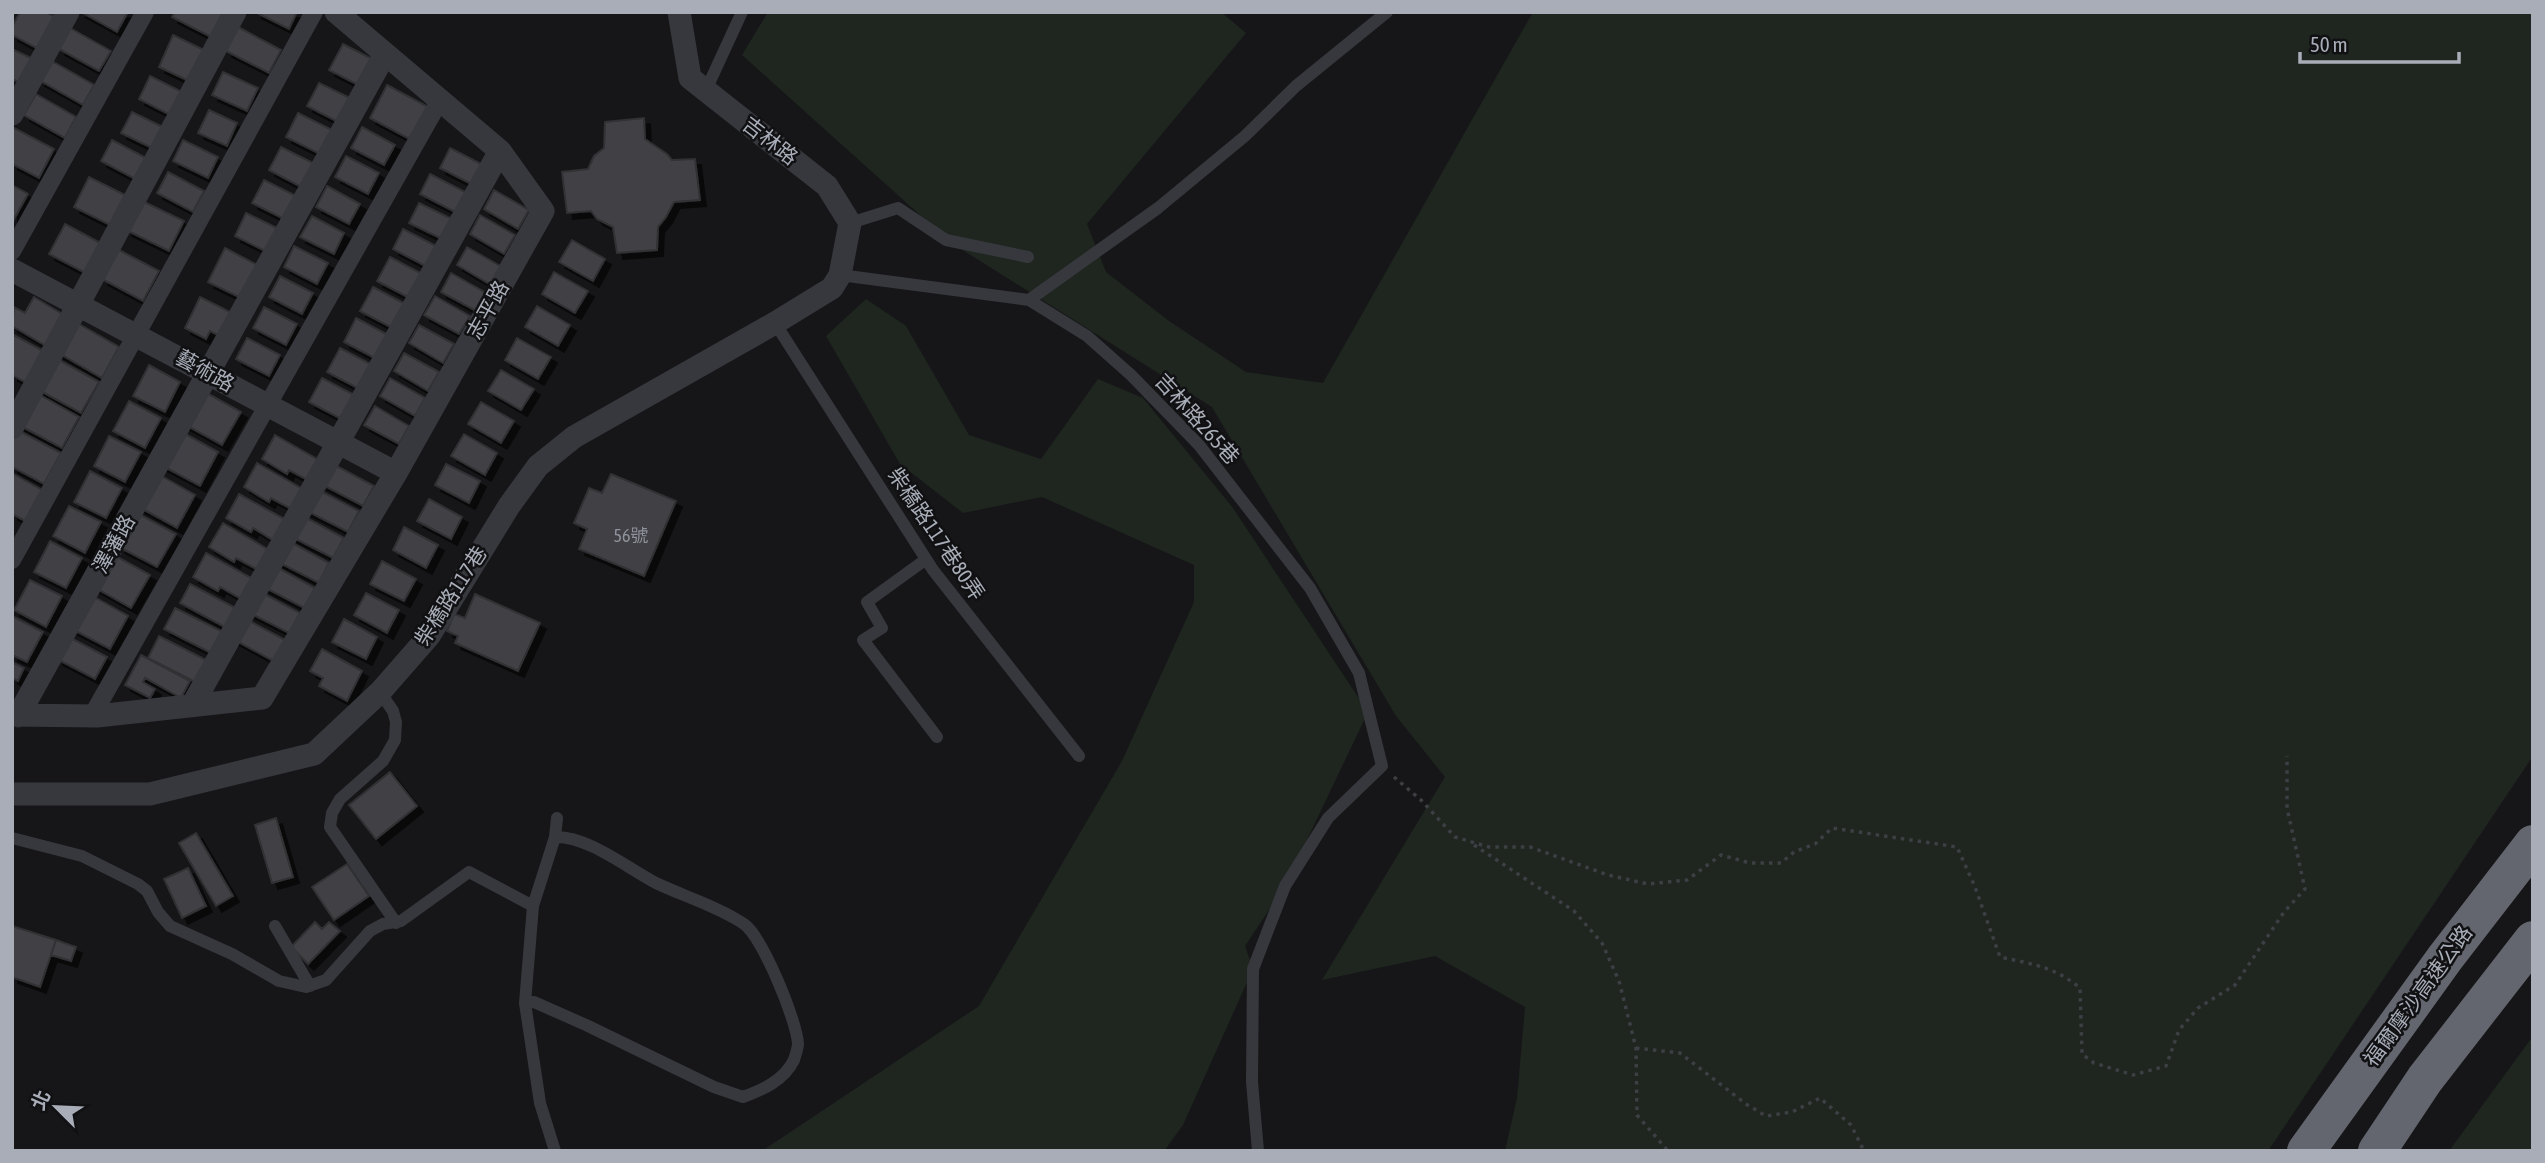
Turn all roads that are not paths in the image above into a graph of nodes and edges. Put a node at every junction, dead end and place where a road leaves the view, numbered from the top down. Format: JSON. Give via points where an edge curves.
{"nodes":[{"id":1,"x":68,"y":12,"type":"edge"},
{"id":2,"x":145,"y":12,"type":"edge"},
{"id":3,"x":235,"y":12,"type":"edge"},
{"id":4,"x":314,"y":12,"type":"edge"},
{"id":5,"x":337,"y":12,"type":"edge"},
{"id":6,"x":679,"y":12,"type":"edge"},
{"id":7,"x":742,"y":12,"type":"edge"},
{"id":8,"x":1387,"y":12,"type":"edge"},
{"id":9,"x":385,"y":54,"type":"junction"},
{"id":10,"x":706,"y":90,"type":"junction"},
{"id":11,"x":440,"y":100,"type":"junction"},
{"id":12,"x":12,"y":114,"type":"edge"},
{"id":13,"x":500,"y":151,"type":"junction"},
{"id":14,"x":849,"y":223,"type":"junction"},
{"id":15,"x":12,"y":251,"type":"edge"},
{"id":16,"x":1028,"y":257,"type":"dead end"},
{"id":17,"x":12,"y":270,"type":"edge"},
{"id":18,"x":840,"y":275,"type":"junction"},
{"id":19,"x":1030,"y":300,"type":"junction"},
{"id":20,"x":79,"y":304,"type":"junction"},
{"id":21,"x":775,"y":323,"type":"junction"},
{"id":22,"x":138,"y":335,"type":"junction"},
{"id":23,"x":209,"y":372,"type":"junction"},
{"id":24,"x":267,"y":405,"type":"junction"},
{"id":25,"x":12,"y":428,"type":"edge"},
{"id":26,"x":337,"y":443,"type":"junction"},
{"id":27,"x":396,"y":473,"type":"junction"},
{"id":28,"x":12,"y":560,"type":"edge"},
{"id":29,"x":925,"y":560,"type":"junction"},
{"id":30,"x":380,"y":692,"type":"junction"},
{"id":31,"x":193,"y":704,"type":"junction"},
{"id":32,"x":15,"y":716,"type":"edge"},
{"id":33,"x":92,"y":716,"type":"junction"},
{"id":34,"x":937,"y":737,"type":"dead end"},
{"id":35,"x":1079,"y":756,"type":"dead end"},
{"id":36,"x":12,"y":794,"type":"edge"},
{"id":37,"x":557,"y":818,"type":"dead end"},
{"id":38,"x":555,"y":837,"type":"junction"},
{"id":39,"x":12,"y":838,"type":"edge"},
{"id":40,"x":2533,"y":844,"type":"edge"},
{"id":41,"x":533,"y":906,"type":"junction"},
{"id":42,"x":396,"y":923,"type":"junction"},
{"id":43,"x":275,"y":926,"type":"dead end"},
{"id":44,"x":2533,"y":940,"type":"edge"},
{"id":45,"x":310,"y":986,"type":"junction"},
{"id":46,"x":524,"y":1003,"type":"junction"},
{"id":47,"x":555,"y":1151,"type":"edge"},
{"id":48,"x":1258,"y":1151,"type":"edge"},
{"id":49,"x":2306,"y":1151,"type":"edge"},
{"id":50,"x":2377,"y":1151,"type":"edge"}],
"edges":[{"from":1,"to":12,"type":"street"},
{"from":2,"to":15,"type":"street"},
{"from":3,"to":20,"type":"street"},
{"from":4,"to":22,"type":"street"},
{"from":5,"to":9,"type":"street","name":"志平路"},
{"from":6,"to":10,"type":"street","name":"吉林路","via":[[690,78]]},
{"from":7,"to":10,"type":"lane"},
{"from":8,"to":19,"type":"lane","via":[[1158,208]]},
{"from":9,"to":11,"type":"street","name":"志平路"},
{"from":9,"to":23,"type":"street"},
{"from":10,"to":14,"type":"street","name":"吉林路","via":[[827,186]]},
{"from":11,"to":13,"type":"street","name":"志平路"},
{"from":11,"to":24,"type":"street"},
{"from":13,"to":26,"type":"street"},
{"from":13,"to":27,"type":"street","name":"志平路","via":[[543,211]]},
{"from":14,"to":16,"type":"lane","via":[[898,208],[946,240]]},
{"from":14,"to":18,"type":"street"},
{"from":17,"to":20,"type":"street","name":"藝術路"},
{"from":18,"to":19,"type":"lane","name":"吉林路265巷"},
{"from":18,"to":21,"type":"street","name":"柴橋路117巷","via":[[832,288]]},
{"from":19,"to":48,"type":"lane","name":"吉林路265巷","via":[[1087,336],[1199,445],[1310,588],[1359,673],[1382,766],[1328,818],[1285,886],[1253,969],[1252,1082]]},
{"from":20,"to":22,"type":"street","name":"藝術路"},
{"from":20,"to":25,"type":"street"},
{"from":21,"to":29,"type":"lane","name":"柴橋路117巷80弄"},
{"from":21,"to":30,"type":"street","name":"柴橋路117巷","via":[[574,437],[538,466],[429,636]]},
{"from":22,"to":23,"type":"street","name":"藝術路"},
{"from":22,"to":28,"type":"street"},
{"from":23,"to":24,"type":"street","name":"藝術路"},
{"from":23,"to":32,"type":"street","name":"澤藩路"},
{"from":24,"to":26,"type":"street","name":"藝術路"},
{"from":24,"to":33,"type":"street"},
{"from":26,"to":27,"type":"street","name":"藝術路"},
{"from":26,"to":31,"type":"street"},
{"from":27,"to":31,"type":"street","name":"澤藩路","via":[[262,698]]},
{"from":29,"to":34,"type":"lane","via":[[867,602],[882,628],[863,640]]},
{"from":29,"to":35,"type":"lane","name":"柴橋路117巷80弄"},
{"from":30,"to":36,"type":"street","name":"柴橋路117巷","via":[[314,754],[150,794]]},
{"from":30,"to":42,"type":"lane","via":[[393,711],[395,740],[383,761],[340,799],[330,827]]},
{"from":31,"to":33,"type":"street","name":"澤藩路"},
{"from":32,"to":33,"type":"street","name":"澤藩路"},
{"from":37,"to":38,"type":"lane"},
{"from":38,"to":41,"type":"lane"},
{"from":38,"to":46,"type":"lane","via":[[585,844],[653,882],[745,924],[778,978],[798,1045],[793,1060],[770,1086],[743,1097],[534,1002]]},
{"from":39,"to":45,"type":"lane","via":[[82,856],[147,891],[170,926],[279,981]]},
{"from":40,"to":49,"type":"highway","name":"福爾摩沙高速公路"},
{"from":41,"to":42,"type":"lane","via":[[469,872]]},
{"from":41,"to":46,"type":"lane"},
{"from":42,"to":45,"type":"lane","via":[[370,931],[326,980]]},
{"from":43,"to":45,"type":"lane"},
{"from":44,"to":50,"type":"highway","via":[[2425,1079]]},
{"from":46,"to":47,"type":"lane","via":[[541,1103]]}]}
